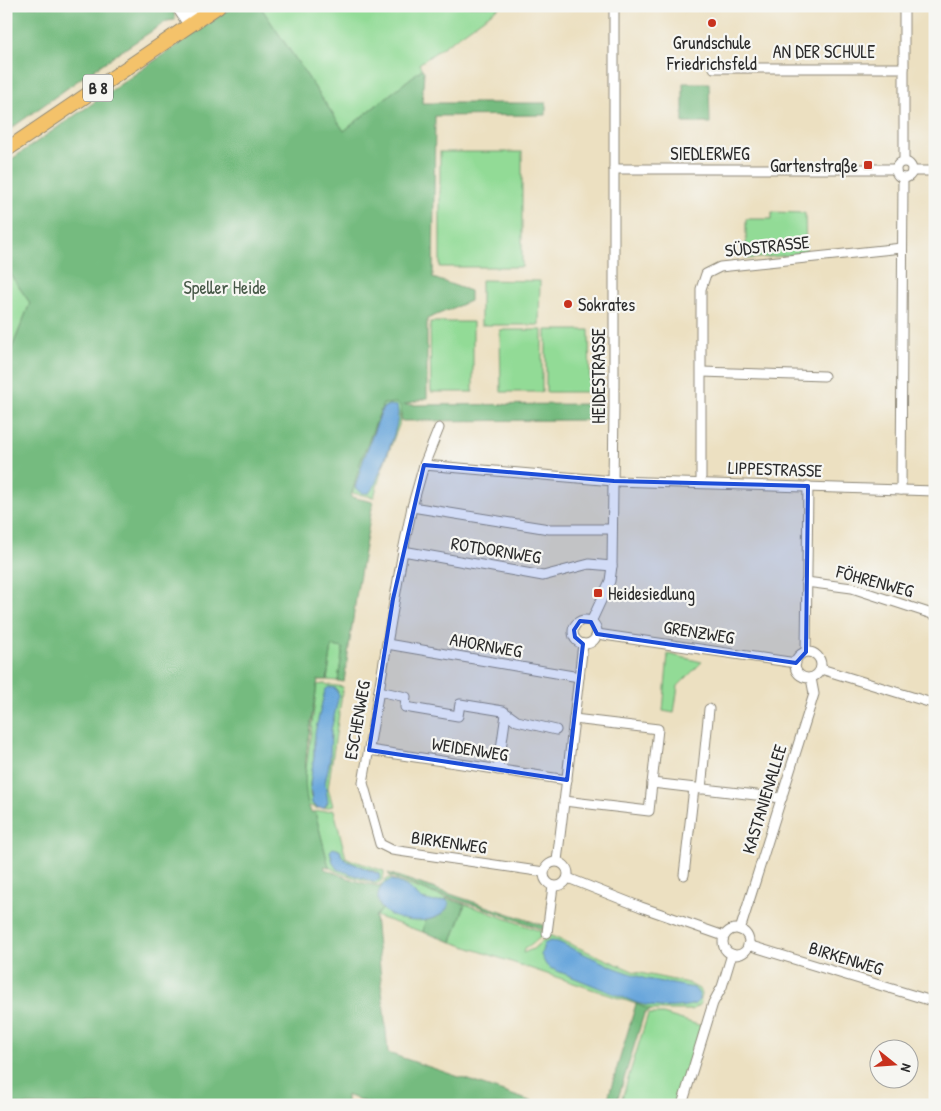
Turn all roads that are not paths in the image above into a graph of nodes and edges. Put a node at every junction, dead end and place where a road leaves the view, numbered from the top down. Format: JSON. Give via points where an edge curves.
{"nodes":[{"id":1,"x":177,"y":6,"type":"edge"},
{"id":2,"x":188,"y":6,"type":"edge"},
{"id":3,"x":218,"y":6,"type":"edge"},
{"id":4,"x":614,"y":6,"type":"edge"},
{"id":5,"x":904,"y":6,"type":"edge"},
{"id":6,"x":194,"y":23,"type":"junction"},
{"id":7,"x":714,"y":68,"type":"dead end"},
{"id":8,"x":904,"y":68,"type":"junction"},
{"id":9,"x":6,"y":150,"type":"edge"},
{"id":10,"x":904,"y":161,"type":"junction"},
{"id":11,"x":614,"y":169,"type":"junction"},
{"id":12,"x":896,"y":169,"type":"junction"},
{"id":13,"x":912,"y":171,"type":"junction"},
{"id":14,"x":935,"y":171,"type":"edge"},
{"id":15,"x":903,"y":178,"type":"junction"},
{"id":16,"x":902,"y":248,"type":"junction"},
{"id":17,"x":702,"y":372,"type":"junction"},
{"id":18,"x":824,"y":376,"type":"dead end"},
{"id":19,"x":439,"y":428,"type":"dead end"},
{"id":20,"x":424,"y":465,"type":"junction"},
{"id":21,"x":614,"y":481,"type":"junction"},
{"id":22,"x":701,"y":482,"type":"junction"},
{"id":23,"x":808,"y":486,"type":"junction"},
{"id":24,"x":901,"y":490,"type":"junction"},
{"id":25,"x":935,"y":491,"type":"edge"},
{"id":26,"x":412,"y":507,"type":"junction"},
{"id":27,"x":612,"y":529,"type":"junction"},
{"id":28,"x":403,"y":551,"type":"junction"},
{"id":29,"x":612,"y":566,"type":"junction"},
{"id":30,"x":806,"y":582,"type":"junction"},
{"id":31,"x":935,"y":615,"type":"edge"},
{"id":32,"x":591,"y":622,"type":"junction"},
{"id":33,"x":597,"y":634,"type":"junction"},
{"id":34,"x":387,"y":644,"type":"junction"},
{"id":35,"x":583,"y":644,"type":"junction"},
{"id":36,"x":806,"y":652,"type":"junction"},
{"id":37,"x":796,"y":663,"type":"junction"},
{"id":38,"x":821,"y":669,"type":"junction"},
{"id":39,"x":579,"y":677,"type":"junction"},
{"id":40,"x":811,"y":678,"type":"junction"},
{"id":41,"x":379,"y":691,"type":"junction"},
{"id":42,"x":935,"y":704,"type":"edge"},
{"id":43,"x":709,"y":709,"type":"dead end"},
{"id":44,"x":506,"y":714,"type":"junction"},
{"id":45,"x":574,"y":720,"type":"junction"},
{"id":46,"x":556,"y":730,"type":"dead end"},
{"id":47,"x":368,"y":750,"type":"junction"},
{"id":48,"x":498,"y":770,"type":"junction"},
{"id":49,"x":567,"y":780,"type":"junction"},
{"id":50,"x":652,"y":783,"type":"junction"},
{"id":51,"x":697,"y":789,"type":"junction"},
{"id":52,"x":782,"y":798,"type":"junction"},
{"id":53,"x":564,"y":801,"type":"junction"},
{"id":54,"x":380,"y":844,"type":"joint"},
{"id":55,"x":557,"y":861,"type":"junction"},
{"id":56,"x":544,"y":872,"type":"junction"},
{"id":57,"x":684,"y":875,"type":"dead end"},
{"id":58,"x":568,"y":878,"type":"junction"},
{"id":59,"x":553,"y":886,"type":"junction"},
{"id":60,"x":740,"y":930,"type":"junction"},
{"id":61,"x":547,"y":933,"type":"dead end"},
{"id":62,"x":724,"y":936,"type":"junction"},
{"id":63,"x":748,"y":944,"type":"junction"},
{"id":64,"x":732,"y":954,"type":"junction"},
{"id":65,"x":935,"y":1002,"type":"edge"},
{"id":66,"x":682,"y":1105,"type":"edge"}],
"edges":[{"from":1,"to":6,"type":"street"},
{"from":2,"to":6,"type":"street"},
{"from":3,"to":6,"type":"main road","number":"B 8"},
{"from":4,"to":11,"type":"street","name":"HEIDESTRASSE"},
{"from":5,"to":8,"type":"street"},
{"from":6,"to":9,"type":"main road","number":"B 8"},
{"from":7,"to":8,"type":"street","name":"AN DER SCHULE"},
{"from":8,"to":10,"type":"street"},
{"from":10,"to":12,"type":"street"},
{"from":10,"to":13,"type":"street"},
{"from":11,"to":12,"type":"street","name":"SIEDLERWEG"},
{"from":11,"to":21,"type":"street","name":"HEIDESTRASSE"},
{"from":12,"to":15,"type":"street","via":[[899,177]]},
{"from":13,"to":14,"type":"street"},
{"from":13,"to":15,"type":"street"},
{"from":15,"to":16,"type":"street"},
{"from":16,"to":17,"type":"street","name":"SÜDSTRASSE","via":[[720,267],[706,274],[701,289]]},
{"from":16,"to":24,"type":"street"},
{"from":17,"to":18,"type":"street"},
{"from":17,"to":22,"type":"street","name":"SÜDSTRASSE"},
{"from":19,"to":20,"type":"street"},
{"from":20,"to":21,"type":"street"},
{"from":20,"to":26,"type":"street"},
{"from":21,"to":22,"type":"street","name":"LIPPESTRASSE"},
{"from":21,"to":27,"type":"street","name":"HEIDESTRASSE"},
{"from":22,"to":23,"type":"street","name":"LIPPESTRASSE"},
{"from":23,"to":24,"type":"street","name":"LIPPESTRASSE"},
{"from":23,"to":30,"type":"street"},
{"from":24,"to":25,"type":"street","name":"LIPPESTRASSE"},
{"from":26,"to":27,"type":"street","name":"ROTDORNWEG","via":[[549,529]]},
{"from":26,"to":28,"type":"street"},
{"from":27,"to":29,"type":"street","name":"HEIDESTRASSE"},
{"from":28,"to":29,"type":"street","name":"ROTDORNWEG","via":[[543,576],[589,564]]},
{"from":28,"to":34,"type":"street","name":"ESCHENWEG"},
{"from":29,"to":32,"type":"street","name":"HEIDESTRASSE","via":[[610,581]]},
{"from":30,"to":31,"type":"street","name":"FÖHRENWEG","via":[[852,588]]},
{"from":30,"to":36,"type":"street"},
{"from":32,"to":33,"type":"street"},
{"from":32,"to":35,"type":"street","via":[[580,621],[575,627],[575,637]]},
{"from":33,"to":35,"type":"street","via":[[591,643]]},
{"from":33,"to":37,"type":"street","name":"GRENZWEG"},
{"from":34,"to":39,"type":"street","name":"AHORNWEG"},
{"from":34,"to":41,"type":"street","name":"ESCHENWEG"},
{"from":35,"to":39,"type":"street"},
{"from":36,"to":37,"type":"street"},
{"from":36,"to":38,"type":"street","via":[[818,656]]},
{"from":37,"to":40,"type":"street","via":[[800,675]]},
{"from":38,"to":40,"type":"street"},
{"from":38,"to":42,"type":"street"},
{"from":39,"to":45,"type":"street"},
{"from":40,"to":52,"type":"street","name":"KASTANIENALLEE","via":[[814,694]]},
{"from":41,"to":44,"type":"street","via":[[406,697],[404,708],[458,716],[460,704]]},
{"from":41,"to":47,"type":"street","name":"ESCHENWEG"},
{"from":43,"to":51,"type":"street"},
{"from":44,"to":46,"type":"street","via":[[516,721]]},
{"from":44,"to":48,"type":"street"},
{"from":45,"to":49,"type":"street"},
{"from":45,"to":50,"type":"street","via":[[658,729]]},
{"from":47,"to":48,"type":"street","name":"WEIDENWEG"},
{"from":47,"to":54,"type":"street","name":"ESCHENWEG","via":[[363,783]]},
{"from":48,"to":49,"type":"street","name":"WEIDENWEG"},
{"from":49,"to":53,"type":"street"},
{"from":50,"to":51,"type":"street"},
{"from":50,"to":53,"type":"street","via":[[649,810]]},
{"from":51,"to":52,"type":"street"},
{"from":51,"to":57,"type":"street"},
{"from":52,"to":60,"type":"street","name":"KASTANIENALLEE"},
{"from":53,"to":55,"type":"street"},
{"from":54,"to":56,"type":"street","name":"BIRKENWEG","via":[[392,850]]},
{"from":55,"to":56,"type":"street","via":[[547,865]]},
{"from":55,"to":58,"type":"street","via":[[567,867]]},
{"from":56,"to":59,"type":"street","via":[[545,879]]},
{"from":58,"to":59,"type":"street","via":[[564,884]]},
{"from":58,"to":62,"type":"street"},
{"from":59,"to":61,"type":"street"},
{"from":60,"to":62,"type":"street","via":[[733,929]]},
{"from":60,"to":63,"type":"street","via":[[746,934]]},
{"from":62,"to":64,"type":"street","via":[[724,947]]},
{"from":63,"to":64,"type":"street","via":[[741,954]]},
{"from":63,"to":65,"type":"street","name":"BIRKENWEG"},
{"from":64,"to":66,"type":"street","via":[[710,1012]]}]}
